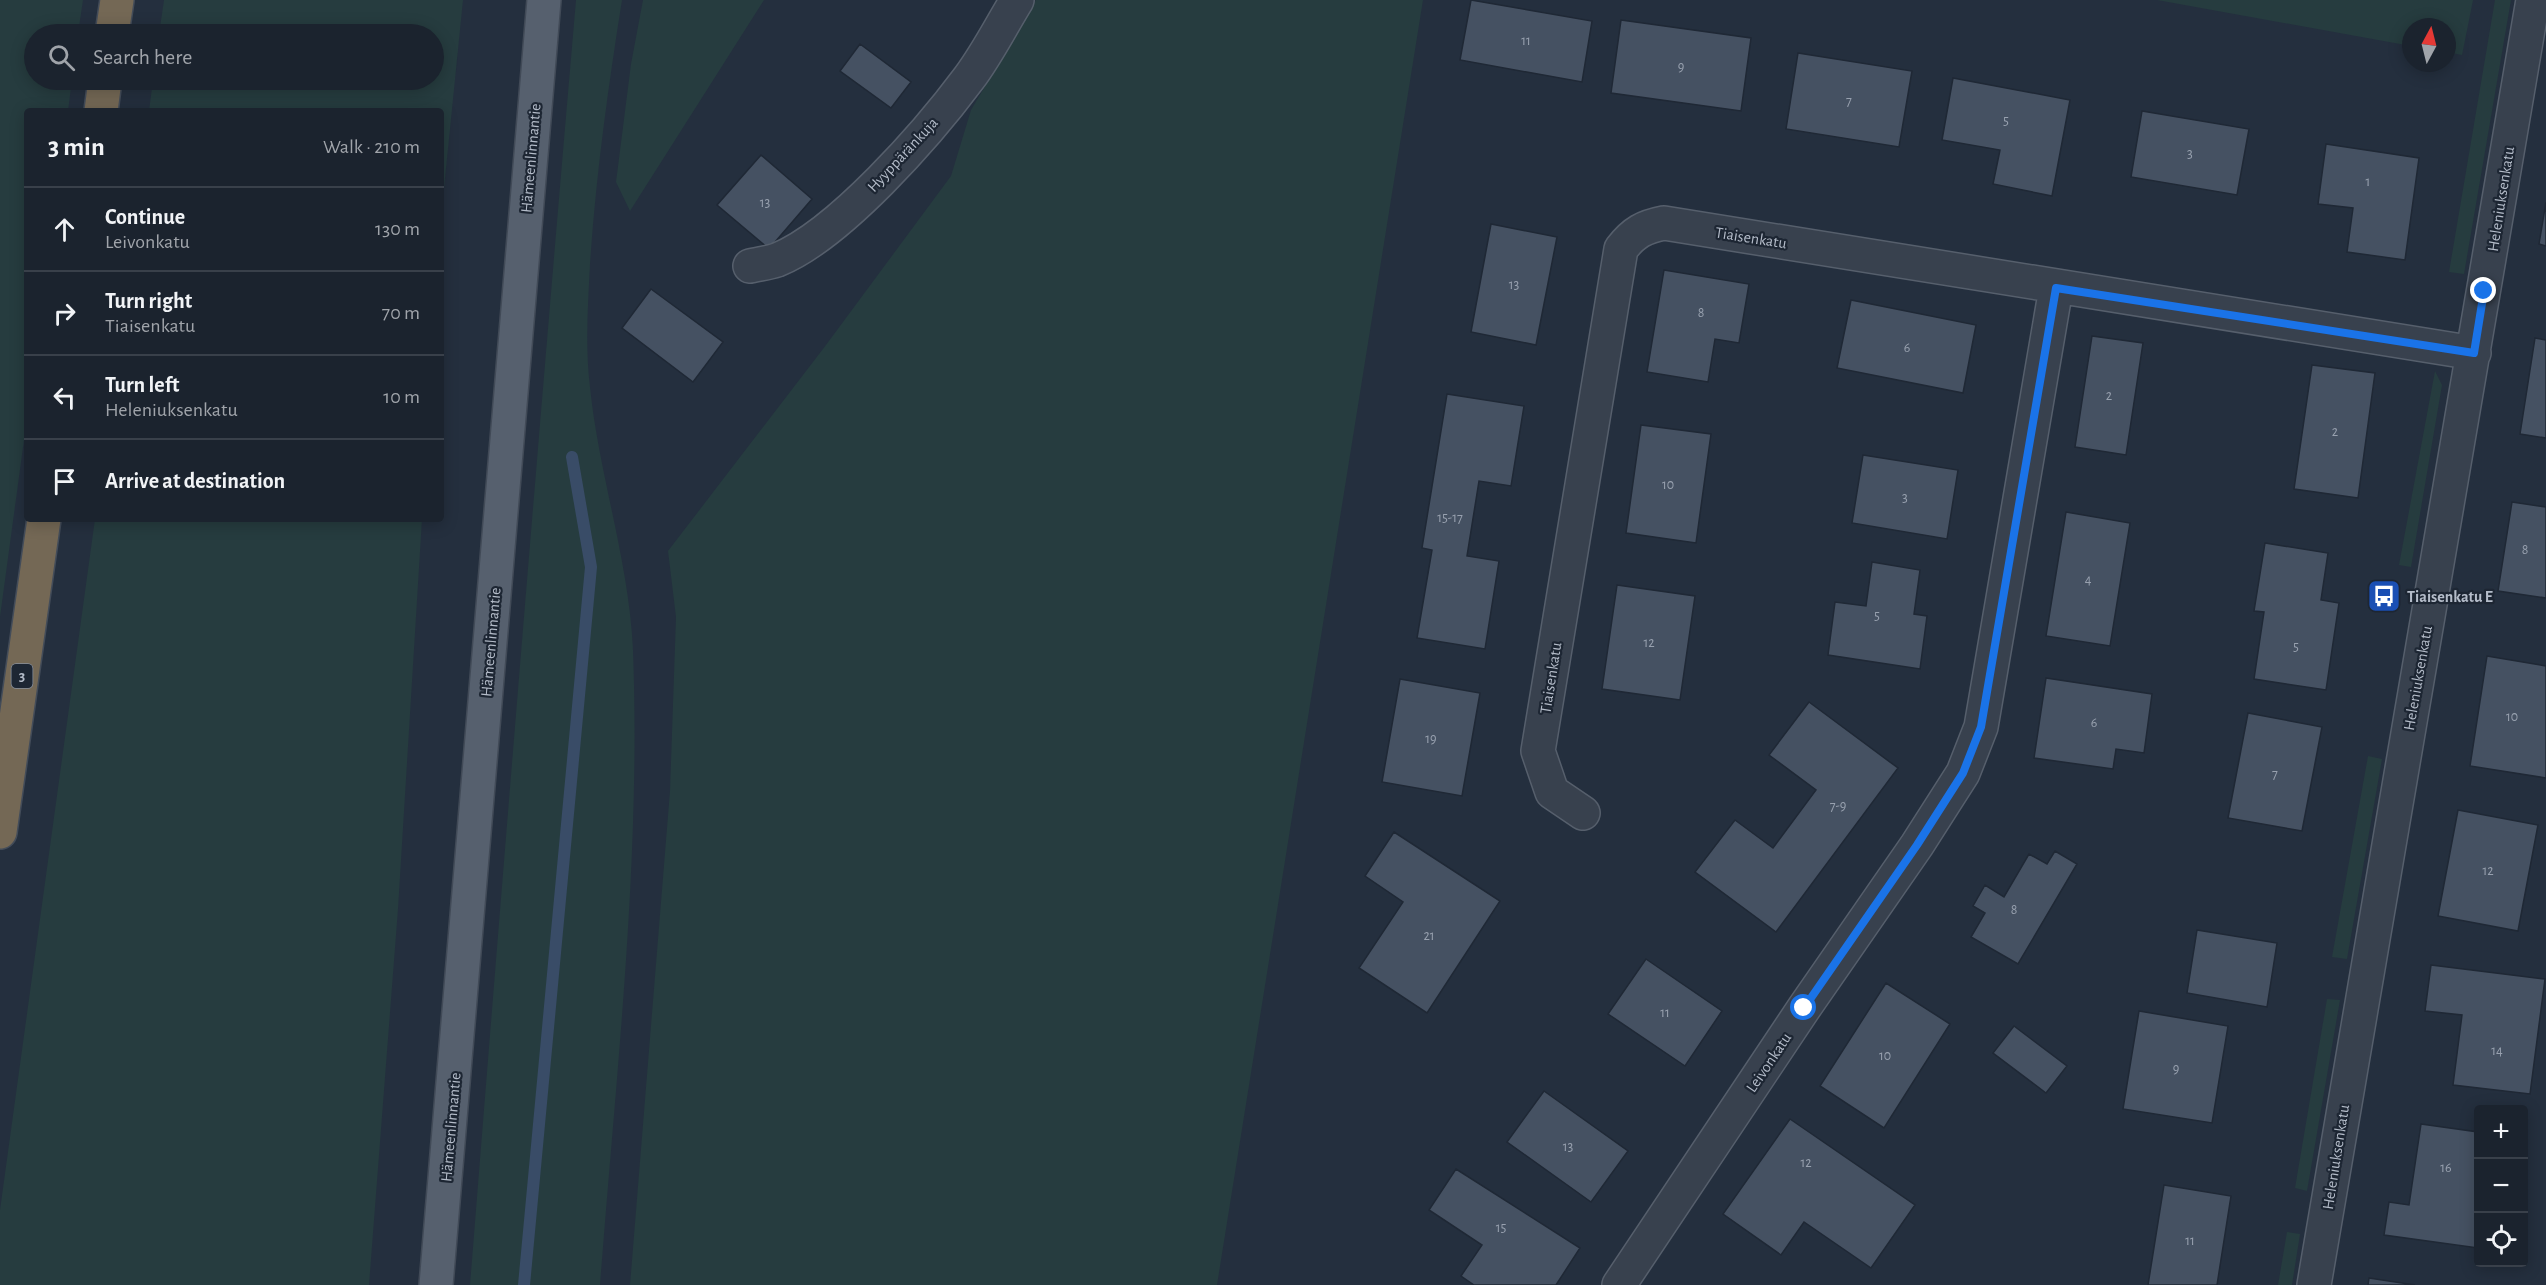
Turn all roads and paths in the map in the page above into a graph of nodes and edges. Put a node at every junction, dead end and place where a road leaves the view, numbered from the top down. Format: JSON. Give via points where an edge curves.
{"nodes":[{"id":1,"x":117,"y":0,"type":"edge"},
{"id":2,"x":544,"y":0,"type":"edge"},
{"id":3,"x":1017,"y":0,"type":"edge"},
{"id":4,"x":2533,"y":0,"type":"edge"},
{"id":5,"x":113,"y":24,"type":"edge"},
{"id":6,"x":104,"y":90,"type":"edge"},
{"id":7,"x":101,"y":108,"type":"edge"},
{"id":8,"x":750,"y":266,"type":"dead end"},
{"id":9,"x":2056,"y":288,"type":"junction"},
{"id":10,"x":2474,"y":353,"type":"junction"},
{"id":11,"x":44,"y":522,"type":"edge"},
{"id":12,"x":1583,"y":813,"type":"dead end"},
{"id":13,"x":0,"y":832,"type":"edge"},
{"id":14,"x":436,"y":1285,"type":"edge"},
{"id":15,"x":1619,"y":1285,"type":"edge"},
{"id":16,"x":2314,"y":1285,"type":"edge"}],
"edges":[{"from":1,"to":5,"type":"highway"},
{"from":2,"to":14,"type":"main road","name":"Hämeenlinnantie"},
{"from":3,"to":8,"type":"street","name":"Hyyppäränkuja","via":[[970,77],[916,143],[854,205],[810,241],[776,260]]},
{"from":4,"to":10,"type":"street","name":"Heleniuksenkatu"},
{"from":6,"to":7,"type":"highway"},
{"from":9,"to":10,"type":"street","name":"Tiaisenkatu"},
{"from":9,"to":12,"type":"street","name":"Tiaisenkatu","via":[[1664,223],[1644,227],[1632,235],[1621,249],[1538,751],[1552,792]]},
{"from":9,"to":15,"type":"street","name":"Leivonkatu","via":[[1981,727],[1963,773]]},
{"from":10,"to":16,"type":"street","name":"Heleniuksenkatu"},
{"from":11,"to":13,"type":"highway","number":"3"}]}
